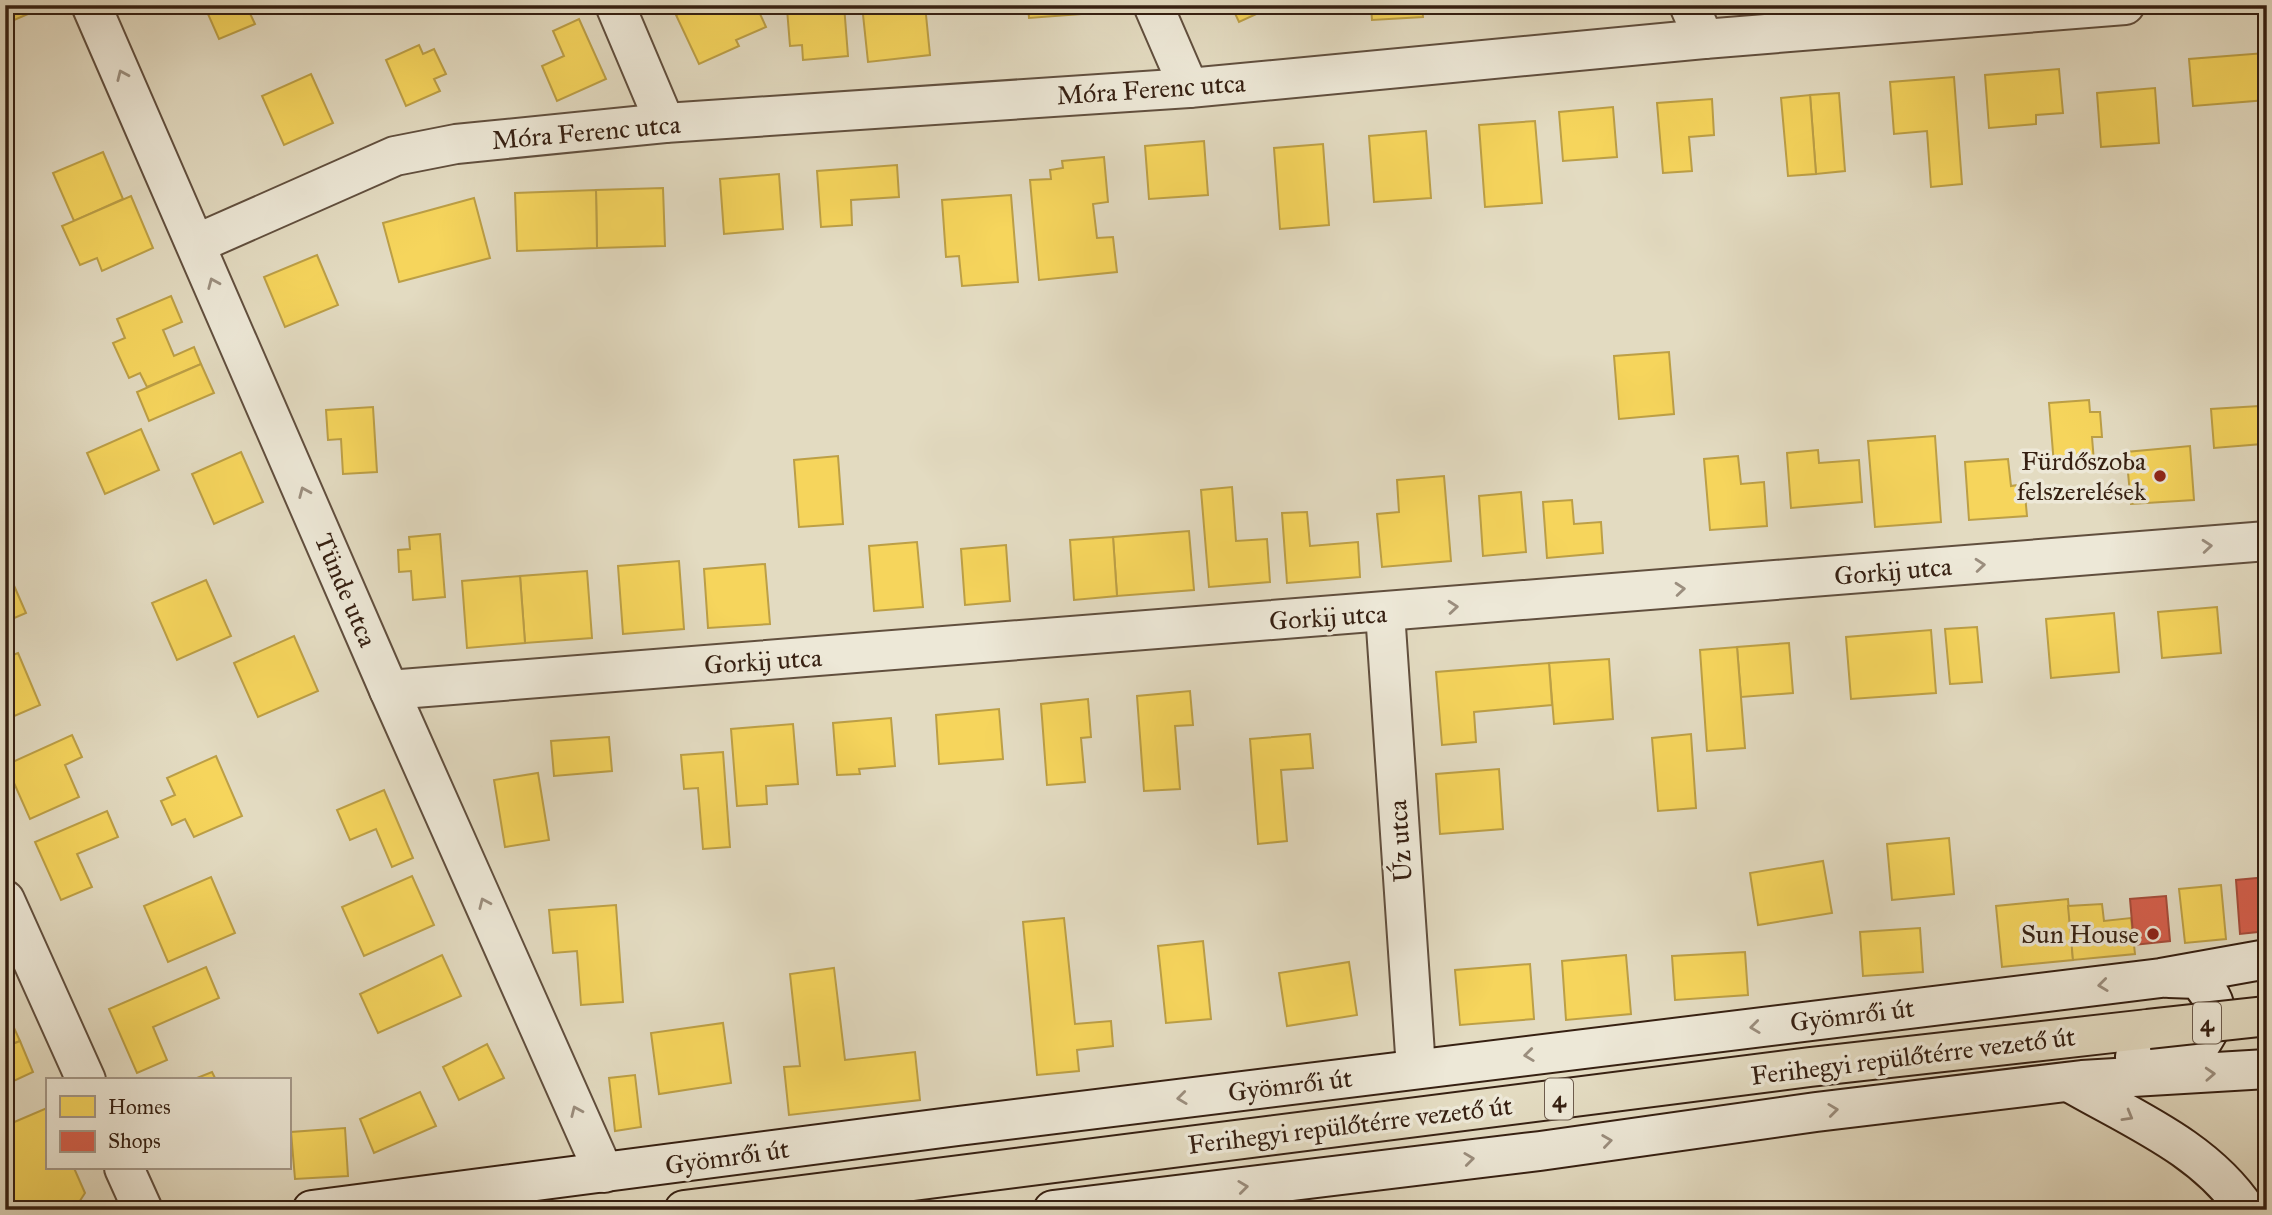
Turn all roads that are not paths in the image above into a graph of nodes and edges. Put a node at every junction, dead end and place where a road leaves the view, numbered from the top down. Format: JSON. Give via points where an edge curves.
{"nodes":[{"id":1,"x":91,"y":5,"type":"edge"},
{"id":2,"x":615,"y":5,"type":"edge"},
{"id":3,"x":1153,"y":5,"type":"edge"},
{"id":4,"x":2125,"y":5,"type":"edge"},
{"id":5,"x":1696,"y":22,"type":"edge"},
{"id":6,"x":1189,"y":88,"type":"junction"},
{"id":7,"x":665,"y":123,"type":"junction"},
{"id":8,"x":196,"y":244,"type":"junction"},
{"id":9,"x":2267,"y":541,"type":"edge"},
{"id":10,"x":1385,"y":612,"type":"junction"},
{"id":11,"x":389,"y":690,"type":"junction"},
{"id":12,"x":5,"y":900,"type":"edge"},
{"id":13,"x":2267,"y":959,"type":"edge"},
{"id":14,"x":2161,"y":978,"type":"junction"},
{"id":15,"x":2267,"y":1016,"type":"edge"},
{"id":16,"x":1416,"y":1069,"type":"junction"},
{"id":17,"x":2267,"y":1069,"type":"edge"},
{"id":18,"x":85,"y":1078,"type":"edge"},
{"id":19,"x":2075,"y":1081,"type":"junction"},
{"id":20,"x":125,"y":1170,"type":"edge"},
{"id":21,"x":604,"y":1174,"type":"junction"},
{"id":22,"x":2267,"y":1192,"type":"edge"},
{"id":23,"x":143,"y":1210,"type":"edge"},
{"id":24,"x":312,"y":1210,"type":"edge"},
{"id":25,"x":684,"y":1210,"type":"edge"},
{"id":26,"x":1054,"y":1210,"type":"edge"},
{"id":27,"x":2246,"y":1210,"type":"edge"},
{"id":28,"x":2266,"y":1210,"type":"edge"}],
"edges":[{"from":8,"to":1,"type":"street","name":"Tünde utca","one_way":true},
{"from":2,"to":7,"type":"street"},
{"from":3,"to":6,"type":"street"},
{"from":4,"to":5,"type":"street","name":"Móra Ferenc utca"},
{"from":5,"to":6,"type":"street","name":"Móra Ferenc utca"},
{"from":6,"to":7,"type":"street","name":"Móra Ferenc utca"},
{"from":7,"to":8,"type":"street","name":"Móra Ferenc utca","via":[[456,144],[395,156]]},
{"from":11,"to":8,"type":"street","name":"Tünde utca","one_way":true},
{"from":10,"to":9,"type":"street","name":"Gorkij utca","one_way":true},
{"from":10,"to":11,"type":"street","name":"Gorkij utca"},
{"from":10,"to":16,"type":"street","name":"Úz utca"},
{"from":21,"to":11,"type":"street","name":"Tünde utca","one_way":true},
{"from":12,"to":18,"type":"street"},
{"from":13,"to":14,"type":"street","name":"Gyömrői út"},
{"from":14,"to":16,"type":"street","name":"Gyömrői út","one_way":true},
{"from":14,"to":19,"type":"street","via":[[2198,979],[2213,997],[2216,1021],[2200,1045],[2133,1058]]},
{"from":15,"to":25,"type":"main road","name":"Ferihegyi repülőtérre vezető út","number":"4","bridge":true,"via":[[1810,1067]]},
{"from":16,"to":21,"type":"street","name":"Gyömrői út","one_way":true},
{"from":19,"to":17,"type":"street","one_way":true},
{"from":26,"to":19,"type":"street","one_way":true},
{"from":19,"to":27,"type":"street","one_way":true,"via":[[2192,1153]]},
{"from":20,"to":23,"type":"street"},
{"from":21,"to":24,"type":"street","name":"Gyömrői út"},
{"from":22,"to":28,"type":"street"}]}
